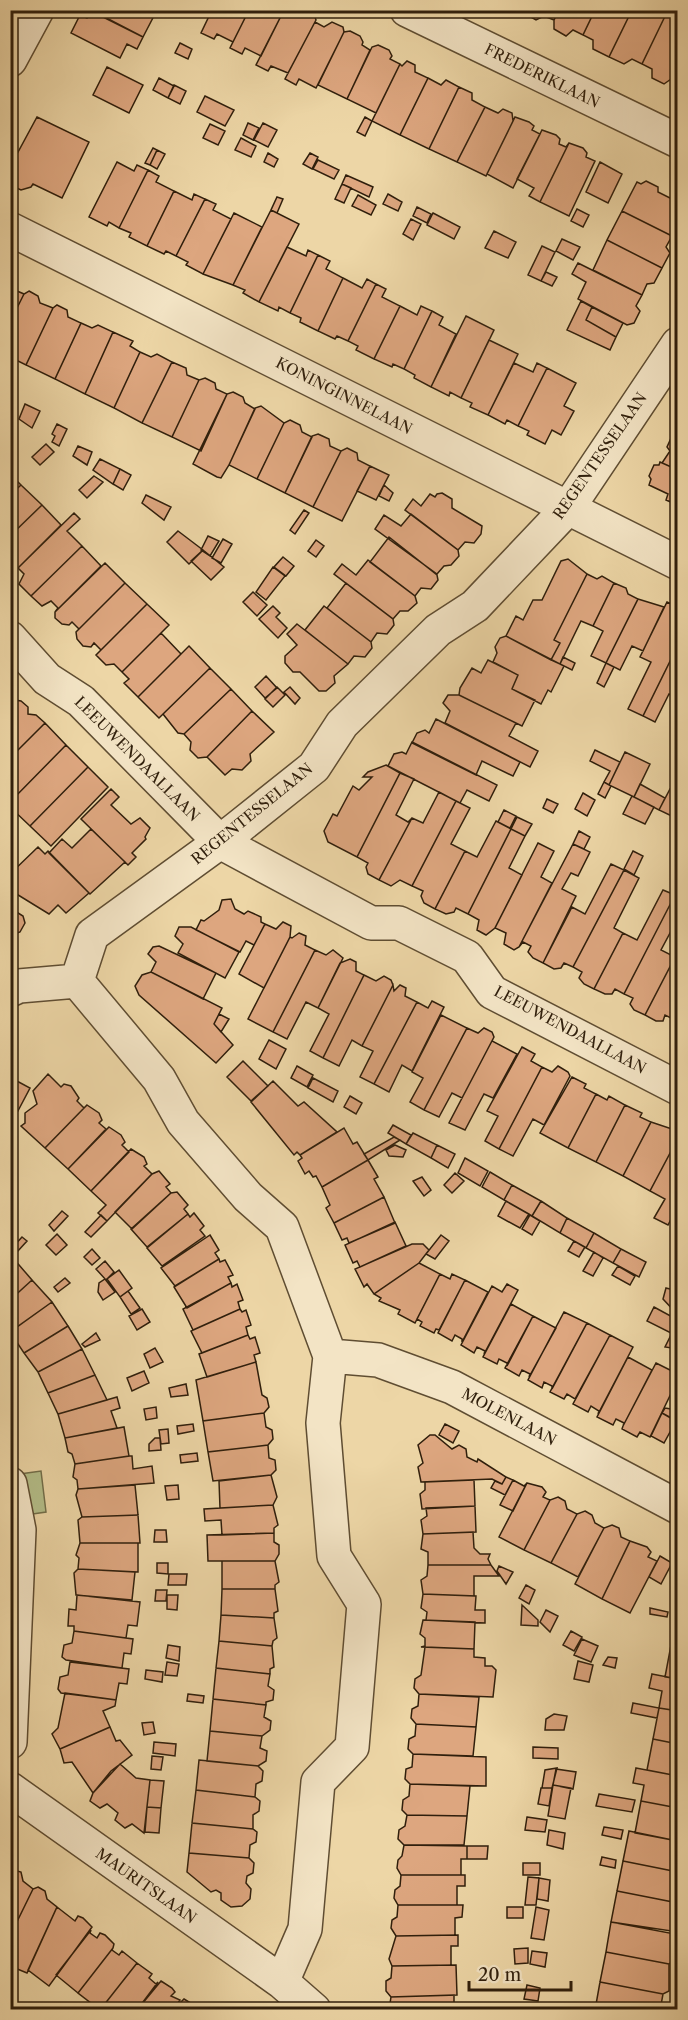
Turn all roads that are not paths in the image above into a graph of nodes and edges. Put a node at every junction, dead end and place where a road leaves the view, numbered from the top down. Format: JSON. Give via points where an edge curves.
{"nodes":[{"id":1,"x":37,"y":10,"type":"edge"},
{"id":2,"x":407,"y":10,"type":"edge"},
{"id":3,"x":10,"y":60,"type":"edge"},
{"id":4,"x":678,"y":141,"type":"edge"},
{"id":5,"x":10,"y":229,"type":"edge"},
{"id":6,"x":678,"y":344,"type":"edge"},
{"id":7,"x":568,"y":508,"type":"junction"},
{"id":8,"x":678,"y":563,"type":"edge"},
{"id":9,"x":10,"y":638,"type":"edge"},
{"id":10,"x":220,"y":842,"type":"junction"},
{"id":11,"x":77,"y":981,"type":"junction"},
{"id":12,"x":10,"y":990,"type":"edge"},
{"id":13,"x":678,"y":1088,"type":"edge"},
{"id":14,"x":330,"y":1356,"type":"junction"},
{"id":15,"x":10,"y":1484,"type":"edge"},
{"id":16,"x":678,"y":1507,"type":"edge"},
{"id":17,"x":10,"y":1742,"type":"edge"},
{"id":18,"x":10,"y":1789,"type":"edge"},
{"id":19,"x":282,"y":1982,"type":"junction"},
{"id":20,"x":314,"y":2010,"type":"edge"}],
"edges":[{"from":1,"to":3,"type":"street"},
{"from":2,"to":4,"type":"street","name":"FREDERIKLAAN"},
{"from":5,"to":7,"type":"street","name":"KONINGINNELAAN"},
{"from":6,"to":7,"type":"street","name":"REGENTESSELAAN"},
{"from":7,"to":8,"type":"street","name":"KONINGINNELAAN"},
{"from":7,"to":10,"type":"street","name":"REGENTESSELAAN","via":[[475,606],[438,630],[342,724],[314,767]]},
{"from":9,"to":10,"type":"street","name":"LEEUWENDAALLAAN","via":[[47,679],[81,701]]},
{"from":10,"to":11,"type":"street","name":"REGENTESSELAAN","via":[[92,935]]},
{"from":10,"to":13,"type":"street","name":"LEEUWENDAALLAAN","via":[[371,923],[399,923],[467,957],[492,992]]},
{"from":11,"to":12,"type":"street"},
{"from":11,"to":14,"type":"street","via":[[159,1079],[183,1122],[248,1197],[282,1227]]},
{"from":14,"to":16,"type":"street","name":"MOLENLAAN","via":[[378,1360],[452,1387]]},
{"from":14,"to":19,"type":"street","via":[[323,1423],[334,1557],[364,1604],[352,1747],[318,1782],[305,1929]]},
{"from":15,"to":17,"type":"street","via":[[19,1530]]},
{"from":18,"to":19,"type":"street","name":"MAURITSLAAN"},
{"from":19,"to":20,"type":"street","name":"MAURITSLAAN"}]}
